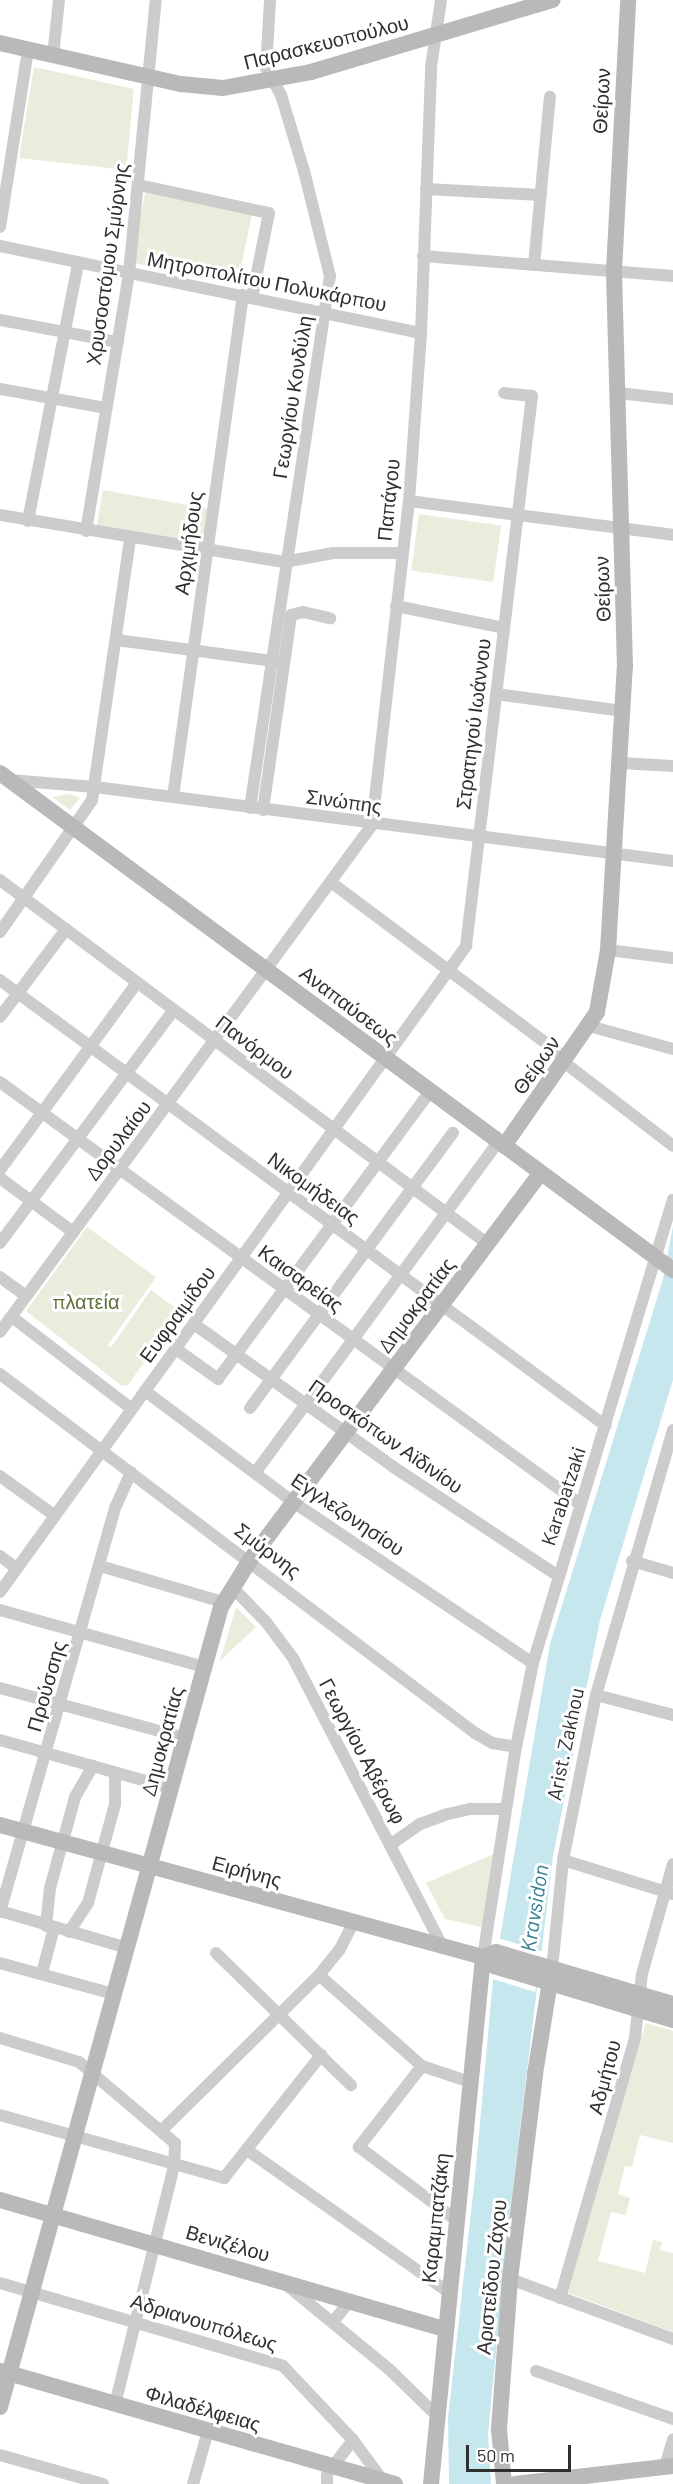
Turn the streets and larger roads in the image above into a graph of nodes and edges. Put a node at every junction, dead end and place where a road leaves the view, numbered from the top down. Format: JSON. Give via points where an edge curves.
{"nodes":[{"id":1,"x":59,"y":0,"type":"edge"},
{"id":2,"x":156,"y":0,"type":"edge"},
{"id":3,"x":270,"y":0,"type":"edge"},
{"id":4,"x":441,"y":0,"type":"edge"},
{"id":5,"x":553,"y":0,"type":"edge"},
{"id":6,"x":628,"y":0,"type":"edge"},
{"id":7,"x":527,"y":4,"type":"edge"},
{"id":8,"x":435,"y":36,"type":"junction"},
{"id":9,"x":0,"y":44,"type":"edge"},
{"id":10,"x":28,"y":50,"type":"junction"},
{"id":11,"x":53,"y":56,"type":"junction"},
{"id":12,"x":149,"y":77,"type":"junction"},
{"id":13,"x":274,"y":81,"type":"junction"},
{"id":14,"x":550,"y":97,"type":"dead end"},
{"id":15,"x":139,"y":185,"type":"junction"},
{"id":16,"x":426,"y":189,"type":"junction"},
{"id":17,"x":541,"y":195,"type":"junction"},
{"id":18,"x":0,"y":227,"type":"edge"},
{"id":19,"x":0,"y":246,"type":"edge"},
{"id":20,"x":423,"y":256,"type":"junction"},
{"id":21,"x":78,"y":263,"type":"junction"},
{"id":22,"x":534,"y":265,"type":"junction"},
{"id":23,"x":614,"y":272,"type":"junction"},
{"id":24,"x":129,"y":273,"type":"junction"},
{"id":25,"x":673,"y":276,"type":"edge"},
{"id":26,"x":247,"y":296,"type":"junction"},
{"id":27,"x":325,"y":312,"type":"junction"},
{"id":28,"x":0,"y":320,"type":"edge"},
{"id":29,"x":63,"y":333,"type":"junction"},
{"id":30,"x":421,"y":333,"type":"junction"},
{"id":31,"x":118,"y":342,"type":"junction"},
{"id":32,"x":0,"y":389,"type":"edge"},
{"id":33,"x":504,"y":393,"type":"dead end"},
{"id":34,"x":618,"y":393,"type":"junction"},
{"id":35,"x":50,"y":397,"type":"junction"},
{"id":36,"x":673,"y":399,"type":"edge"},
{"id":37,"x":106,"y":408,"type":"junction"},
{"id":38,"x":408,"y":501,"type":"junction"},
{"id":39,"x":0,"y":515,"type":"edge"},
{"id":40,"x":519,"y":515,"type":"junction"},
{"id":41,"x":28,"y":521,"type":"junction"},
{"id":42,"x":621,"y":529,"type":"junction"},
{"id":43,"x":86,"y":531,"type":"junction"},
{"id":44,"x":673,"y":535,"type":"edge"},
{"id":45,"x":130,"y":540,"type":"junction"},
{"id":46,"x":207,"y":552,"type":"junction"},
{"id":47,"x":402,"y":553,"type":"junction"},
{"id":48,"x":284,"y":562,"type":"junction"},
{"id":49,"x":396,"y":606,"type":"junction"},
{"id":50,"x":330,"y":618,"type":"dead end"},
{"id":51,"x":504,"y":628,"type":"junction"},
{"id":52,"x":117,"y":640,"type":"junction"},
{"id":53,"x":193,"y":650,"type":"junction"},
{"id":54,"x":277,"y":661,"type":"junction"},
{"id":55,"x":496,"y":694,"type":"junction"},
{"id":56,"x":623,"y":711,"type":"junction"},
{"id":57,"x":621,"y":763,"type":"junction"},
{"id":58,"x":673,"y":766,"type":"edge"},
{"id":59,"x":4,"y":776,"type":"edge"},
{"id":60,"x":95,"y":787,"type":"junction"},
{"id":61,"x":173,"y":797,"type":"junction"},
{"id":62,"x":250,"y":808,"type":"junction"},
{"id":63,"x":263,"y":810,"type":"junction"},
{"id":64,"x":372,"y":825,"type":"junction"},
{"id":65,"x":76,"y":829,"type":"junction"},
{"id":66,"x":479,"y":837,"type":"junction"},
{"id":67,"x":616,"y":854,"type":"junction"},
{"id":68,"x":673,"y":861,"type":"edge"},
{"id":69,"x":0,"y":879,"type":"edge"},
{"id":70,"x":332,"y":883,"type":"junction"},
{"id":71,"x":26,"y":898,"type":"junction"},
{"id":72,"x":66,"y":929,"type":"junction"},
{"id":73,"x":0,"y":932,"type":"edge"},
{"id":74,"x":608,"y":950,"type":"junction"},
{"id":75,"x":673,"y":958,"type":"edge"},
{"id":76,"x":452,"y":970,"type":"junction"},
{"id":77,"x":268,"y":971,"type":"junction"},
{"id":78,"x":0,"y":980,"type":"edge"},
{"id":79,"x":137,"y":983,"type":"junction"},
{"id":80,"x":18,"y":993,"type":"junction"},
{"id":81,"x":173,"y":1011,"type":"junction"},
{"id":82,"x":0,"y":1017,"type":"edge"},
{"id":83,"x":589,"y":1026,"type":"junction"},
{"id":84,"x":215,"y":1042,"type":"junction"},
{"id":85,"x":91,"y":1046,"type":"junction"},
{"id":86,"x":673,"y":1050,"type":"edge"},
{"id":87,"x":387,"y":1059,"type":"junction"},
{"id":88,"x":566,"y":1061,"type":"junction"},
{"id":89,"x":127,"y":1073,"type":"junction"},
{"id":90,"x":2,"y":1088,"type":"edge"},
{"id":91,"x":430,"y":1091,"type":"junction"},
{"id":92,"x":169,"y":1104,"type":"junction"},
{"id":93,"x":42,"y":1112,"type":"junction"},
{"id":94,"x":335,"y":1131,"type":"junction"},
{"id":95,"x":453,"y":1133,"type":"dead end"},
{"id":96,"x":79,"y":1138,"type":"junction"},
{"id":97,"x":501,"y":1144,"type":"junction"},
{"id":98,"x":673,"y":1146,"type":"edge"},
{"id":99,"x":378,"y":1162,"type":"junction"},
{"id":100,"x":121,"y":1168,"type":"junction"},
{"id":101,"x":0,"y":1170,"type":"edge"},
{"id":102,"x":541,"y":1173,"type":"junction"},
{"id":103,"x":0,"y":1178,"type":"edge"},
{"id":104,"x":412,"y":1188,"type":"junction"},
{"id":105,"x":289,"y":1194,"type":"junction"},
{"id":106,"x":673,"y":1200,"type":"edge"},
{"id":107,"x":31,"y":1201,"type":"junction"},
{"id":108,"x":446,"y":1213,"type":"junction"},
{"id":109,"x":332,"y":1225,"type":"junction"},
{"id":110,"x":73,"y":1232,"type":"junction"},
{"id":111,"x":0,"y":1243,"type":"edge"},
{"id":112,"x":488,"y":1244,"type":"junction"},
{"id":113,"x":366,"y":1250,"type":"junction"},
{"id":114,"x":241,"y":1259,"type":"junction"},
{"id":115,"x":663,"y":1262,"type":"edge"},
{"id":116,"x":400,"y":1275,"type":"junction"},
{"id":117,"x":0,"y":1277,"type":"edge"},
{"id":118,"x":284,"y":1290,"type":"junction"},
{"id":119,"x":27,"y":1296,"type":"junction"},
{"id":120,"x":443,"y":1305,"type":"junction"},
{"id":121,"x":318,"y":1315,"type":"junction"},
{"id":122,"x":12,"y":1317,"type":"junction"},
{"id":123,"x":194,"y":1324,"type":"junction"},
{"id":124,"x":0,"y":1332,"type":"edge"},
{"id":125,"x":353,"y":1339,"type":"junction"},
{"id":126,"x":176,"y":1349,"type":"junction"},
{"id":127,"x":236,"y":1355,"type":"junction"},
{"id":128,"x":395,"y":1370,"type":"junction"},
{"id":129,"x":0,"y":1374,"type":"edge"},
{"id":130,"x":271,"y":1379,"type":"junction"},
{"id":131,"x":145,"y":1391,"type":"junction"},
{"id":132,"x":305,"y":1404,"type":"junction"},
{"id":133,"x":250,"y":1408,"type":"dead end"},
{"id":134,"x":132,"y":1409,"type":"junction"},
{"id":135,"x":606,"y":1426,"type":"junction"},
{"id":136,"x":673,"y":1430,"type":"edge"},
{"id":137,"x":347,"y":1434,"type":"junction"},
{"id":138,"x":103,"y":1450,"type":"junction"},
{"id":139,"x":131,"y":1472,"type":"junction"},
{"id":140,"x":255,"y":1473,"type":"junction"},
{"id":141,"x":0,"y":1476,"type":"edge"},
{"id":142,"x":296,"y":1504,"type":"junction"},
{"id":143,"x":580,"y":1504,"type":"junction"},
{"id":144,"x":55,"y":1516,"type":"junction"},
{"id":145,"x":0,"y":1556,"type":"edge"},
{"id":146,"x":250,"y":1560,"type":"junction"},
{"id":147,"x":632,"y":1561,"type":"junction"},
{"id":148,"x":99,"y":1566,"type":"junction"},
{"id":149,"x":17,"y":1569,"type":"junction"},
{"id":150,"x":673,"y":1574,"type":"edge"},
{"id":151,"x":558,"y":1576,"type":"junction"},
{"id":152,"x":0,"y":1592,"type":"edge"},
{"id":153,"x":228,"y":1595,"type":"junction"},
{"id":154,"x":0,"y":1610,"type":"edge"},
{"id":155,"x":81,"y":1633,"type":"junction"},
{"id":156,"x":533,"y":1663,"type":"junction"},
{"id":157,"x":204,"y":1667,"type":"junction"},
{"id":158,"x":0,"y":1688,"type":"edge"},
{"id":159,"x":596,"y":1695,"type":"junction"},
{"id":160,"x":61,"y":1705,"type":"junction"},
{"id":161,"x":673,"y":1715,"type":"edge"},
{"id":162,"x":184,"y":1738,"type":"junction"},
{"id":163,"x":0,"y":1740,"type":"edge"},
{"id":164,"x":516,"y":1748,"type":"junction"},
{"id":165,"x":47,"y":1754,"type":"junction"},
{"id":166,"x":93,"y":1766,"type":"junction"},
{"id":167,"x":115,"y":1773,"type":"junction"},
{"id":168,"x":171,"y":1788,"type":"junction"},
{"id":169,"x":505,"y":1809,"type":"junction"},
{"id":170,"x":0,"y":1825,"type":"edge"},
{"id":171,"x":24,"y":1831,"type":"junction"},
{"id":172,"x":63,"y":1842,"type":"junction"},
{"id":173,"x":390,"y":1845,"type":"junction"},
{"id":174,"x":102,"y":1853,"type":"junction"},
{"id":175,"x":562,"y":1860,"type":"junction"},
{"id":176,"x":673,"y":1864,"type":"edge"},
{"id":177,"x":149,"y":1866,"type":"junction"},
{"id":178,"x":669,"y":1893,"type":"edge"},
{"id":179,"x":0,"y":1911,"type":"edge"},
{"id":180,"x":354,"y":1921,"type":"junction"},
{"id":181,"x":50,"y":1927,"type":"junction"},
{"id":182,"x":69,"y":1932,"type":"junction"},
{"id":183,"x":442,"y":1946,"type":"junction"},
{"id":184,"x":127,"y":1948,"type":"junction"},
{"id":185,"x":216,"y":1953,"type":"dead end"},
{"id":186,"x":491,"y":1959,"type":"junction"},
{"id":187,"x":0,"y":1962,"type":"edge"},
{"id":188,"x":42,"y":1973,"type":"junction"},
{"id":189,"x":545,"y":1974,"type":"junction"},
{"id":190,"x":319,"y":1975,"type":"junction"},
{"id":191,"x":114,"y":1994,"type":"junction"},
{"id":192,"x":639,"y":2002,"type":"junction"},
{"id":193,"x":673,"y":2004,"type":"edge"},
{"id":194,"x":280,"y":2014,"type":"junction"},
{"id":195,"x":673,"y":2020,"type":"edge"},
{"id":196,"x":0,"y":2038,"type":"edge"},
{"id":197,"x":321,"y":2055,"type":"junction"},
{"id":198,"x":422,"y":2066,"type":"junction"},
{"id":199,"x":92,"y":2073,"type":"junction"},
{"id":200,"x":470,"y":2082,"type":"junction"},
{"id":201,"x":351,"y":2085,"type":"dead end"},
{"id":202,"x":0,"y":2115,"type":"edge"},
{"id":203,"x":162,"y":2130,"type":"junction"},
{"id":204,"x":74,"y":2136,"type":"junction"},
{"id":205,"x":247,"y":2150,"type":"junction"},
{"id":206,"x":174,"y":2166,"type":"junction"},
{"id":207,"x":0,"y":2200,"type":"edge"},
{"id":208,"x":53,"y":2215,"type":"junction"},
{"id":209,"x":456,"y":2220,"type":"junction"},
{"id":210,"x":154,"y":2244,"type":"junction"},
{"id":211,"x":280,"y":2279,"type":"junction"},
{"id":212,"x":510,"y":2279,"type":"junction"},
{"id":213,"x":0,"y":2283,"type":"edge"},
{"id":214,"x":32,"y":2292,"type":"junction"},
{"id":215,"x":448,"y":2292,"type":"junction"},
{"id":216,"x":560,"y":2298,"type":"junction"},
{"id":217,"x":350,"y":2300,"type":"junction"},
{"id":218,"x":135,"y":2321,"type":"junction"},
{"id":219,"x":333,"y":2322,"type":"junction"},
{"id":220,"x":444,"y":2330,"type":"junction"},
{"id":221,"x":673,"y":2339,"type":"edge"},
{"id":222,"x":536,"y":2371,"type":"dead end"},
{"id":223,"x":5,"y":2372,"type":"edge"},
{"id":224,"x":115,"y":2404,"type":"junction"},
{"id":225,"x":0,"y":2407,"type":"edge"},
{"id":226,"x":435,"y":2414,"type":"junction"},
{"id":227,"x":673,"y":2419,"type":"edge"},
{"id":228,"x":208,"y":2431,"type":"junction"},
{"id":229,"x":673,"y":2439,"type":"edge"},
{"id":230,"x":353,"y":2440,"type":"junction"},
{"id":231,"x":0,"y":2455,"type":"edge"},
{"id":232,"x":669,"y":2466,"type":"edge"},
{"id":233,"x":331,"y":2467,"type":"junction"},
{"id":234,"x":389,"y":2483,"type":"edge"},
{"id":235,"x":103,"y":2484,"type":"edge"},
{"id":236,"x":193,"y":2484,"type":"edge"},
{"id":237,"x":327,"y":2484,"type":"edge"},
{"id":238,"x":431,"y":2484,"type":"edge"},
{"id":239,"x":504,"y":2484,"type":"edge"},
{"id":240,"x":515,"y":2484,"type":"edge"}],
"edges":[{"from":1,"to":11,"type":"street"},
{"from":2,"to":12,"type":"street","name":"Χρυσοστόμου Σμύρνης"},
{"from":3,"to":13,"type":"street","name":"Γεωργίου Κονδύλη","via":[[266,66]]},
{"from":4,"to":8,"type":"street","name":"Παπάγου"},
{"from":5,"to":7,"type":"street","name":"Παρασκευοπούλου"},
{"from":6,"to":23,"type":"street","name":"Θείρων"},
{"from":7,"to":8,"type":"street","name":"Παρασκευοπούλου"},
{"from":8,"to":13,"type":"street","name":"Παρασκευοπούλου"},
{"from":8,"to":16,"type":"street","name":"Παπάγου"},
{"from":9,"to":10,"type":"street","name":"Παρασκευοπούλου"},
{"from":10,"to":11,"type":"street","name":"Παρασκευοπούλου"},
{"from":10,"to":18,"type":"street"},
{"from":11,"to":12,"type":"street","name":"Παρασκευοπούλου"},
{"from":12,"to":13,"type":"street","name":"Παρασκευοπούλου","via":[[218,88]]},
{"from":12,"to":15,"type":"street","name":"Χρυσοστόμου Σμύρνης"},
{"from":13,"to":27,"type":"street","name":"Γεωργίου Κονδύλη","via":[[328,258]]},
{"from":14,"to":17,"type":"street"},
{"from":15,"to":24,"type":"street","name":"Χρυσοστόμου Σμύρνης"},
{"from":15,"to":26,"type":"street","name":"Αρχιμήδους","via":[[269,213]]},
{"from":16,"to":17,"type":"street"},
{"from":16,"to":20,"type":"street","name":"Παπάγου"},
{"from":17,"to":22,"type":"street"},
{"from":19,"to":21,"type":"street","name":"Μητροπολίτου Πολυκάρπου"},
{"from":20,"to":22,"type":"street"},
{"from":20,"to":30,"type":"street","name":"Παπάγου"},
{"from":21,"to":24,"type":"street","name":"Μητροπολίτου Πολυκάρπου"},
{"from":21,"to":29,"type":"street"},
{"from":22,"to":23,"type":"street"},
{"from":23,"to":25,"type":"street"},
{"from":23,"to":34,"type":"street","name":"Θείρων"},
{"from":24,"to":26,"type":"street","name":"Μητροπολίτου Πολυκάρπου"},
{"from":24,"to":31,"type":"street","name":"Χρυσοστόμου Σμύρνης"},
{"from":26,"to":27,"type":"street","name":"Μητροπολίτου Πολυκάρπου"},
{"from":26,"to":46,"type":"street","name":"Αρχιμήδους"},
{"from":27,"to":30,"type":"street","name":"Μητροπολίτου Πολυκάρπου"},
{"from":27,"to":48,"type":"street","name":"Γεωργίου Κονδύλη"},
{"from":28,"to":29,"type":"street"},
{"from":29,"to":31,"type":"street"},
{"from":29,"to":35,"type":"street"},
{"from":30,"to":38,"type":"street","name":"Παπάγου"},
{"from":31,"to":37,"type":"street","name":"Χρυσοστόμου Σμύρνης"},
{"from":32,"to":35,"type":"street"},
{"from":33,"to":40,"type":"street","name":"Στρατηγού Ιωάννου","via":[[532,396]]},
{"from":34,"to":36,"type":"street"},
{"from":34,"to":42,"type":"street","name":"Θείρων"},
{"from":35,"to":37,"type":"street"},
{"from":35,"to":41,"type":"street"},
{"from":37,"to":43,"type":"street","name":"Χρυσοστόμου Σμύρνης"},
{"from":38,"to":40,"type":"street"},
{"from":38,"to":47,"type":"street","name":"Παπάγου"},
{"from":39,"to":41,"type":"street"},
{"from":40,"to":42,"type":"street"},
{"from":40,"to":51,"type":"street","name":"Στρατηγού Ιωάννου"},
{"from":41,"to":43,"type":"street"},
{"from":42,"to":44,"type":"street"},
{"from":42,"to":56,"type":"street","name":"Θείρων"},
{"from":43,"to":45,"type":"street"},
{"from":45,"to":46,"type":"street"},
{"from":45,"to":52,"type":"street"},
{"from":46,"to":48,"type":"street"},
{"from":46,"to":53,"type":"street","name":"Αρχιμήδους"},
{"from":47,"to":48,"type":"street","via":[[333,554]]},
{"from":47,"to":49,"type":"street","name":"Παπάγου"},
{"from":48,"to":54,"type":"street","name":"Γεωργίου Κονδύλη"},
{"from":49,"to":51,"type":"street"},
{"from":49,"to":64,"type":"street","name":"Παπάγου"},
{"from":50,"to":54,"type":"street","name":"Γεωργίου Κονδύλη","via":[[293,613]]},
{"from":51,"to":55,"type":"street","name":"Στρατηγού Ιωάννου"},
{"from":52,"to":53,"type":"street"},
{"from":52,"to":60,"type":"street"},
{"from":53,"to":54,"type":"street"},
{"from":53,"to":61,"type":"street","name":"Αρχιμήδους"},
{"from":54,"to":62,"type":"street","name":"Γεωργίου Κονδύλη"},
{"from":54,"to":63,"type":"street","name":"Γεωργίου Κονδύλη"},
{"from":55,"to":56,"type":"street"},
{"from":55,"to":66,"type":"street","name":"Στρατηγού Ιωάννου"},
{"from":56,"to":57,"type":"street","name":"Θείρων"},
{"from":57,"to":58,"type":"street"},
{"from":57,"to":67,"type":"street","name":"Θείρων"},
{"from":59,"to":60,"type":"street","name":"Σινώπης"},
{"from":59,"to":65,"type":"street","name":"Αναπαύσεως"},
{"from":60,"to":61,"type":"street","name":"Σινώπης"},
{"from":60,"to":65,"type":"street","via":[[90,806]]},
{"from":61,"to":62,"type":"street","name":"Σινώπης"},
{"from":62,"to":63,"type":"street","name":"Σινώπης"},
{"from":63,"to":64,"type":"street","name":"Σινώπης"},
{"from":64,"to":66,"type":"street","name":"Σινώπης"},
{"from":64,"to":70,"type":"street","name":"Παπάγου"},
{"from":65,"to":71,"type":"street"},
{"from":65,"to":77,"type":"street","name":"Αναπαύσεως"},
{"from":66,"to":67,"type":"street","name":"Σινώπης"},
{"from":66,"to":76,"type":"street","name":"Στρατηγού Ιωάννου","via":[[469,938]]},
{"from":67,"to":68,"type":"street","name":"Σινώπης"},
{"from":67,"to":74,"type":"street","name":"Θείρων"},
{"from":69,"to":71,"type":"street","name":"Πανόρμου"},
{"from":70,"to":76,"type":"street"},
{"from":70,"to":77,"type":"street","name":"Παπάγου"},
{"from":71,"to":72,"type":"street","name":"Πανόρμου"},
{"from":71,"to":73,"type":"street"},
{"from":72,"to":79,"type":"street","name":"Πανόρμου"},
{"from":72,"to":80,"type":"street"},
{"from":74,"to":75,"type":"street"},
{"from":74,"to":83,"type":"street","name":"Θείρων","via":[[598,1007]]},
{"from":76,"to":87,"type":"street","name":"Στρατηγού Ιωάννου"},
{"from":76,"to":88,"type":"street"},
{"from":77,"to":84,"type":"street","name":"Δορυλαίου"},
{"from":77,"to":87,"type":"street","name":"Αναπαύσεως"},
{"from":78,"to":80,"type":"street","name":"Νικομήδειας"},
{"from":79,"to":81,"type":"street","name":"Πανόρμου"},
{"from":79,"to":85,"type":"street"},
{"from":80,"to":82,"type":"street"},
{"from":80,"to":85,"type":"street","name":"Νικομήδειας"},
{"from":81,"to":84,"type":"street","name":"Πανόρμου"},
{"from":81,"to":89,"type":"street"},
{"from":83,"to":86,"type":"street"},
{"from":83,"to":88,"type":"street","name":"Θείρων"},
{"from":84,"to":92,"type":"street","name":"Δορυλαίου"},
{"from":84,"to":94,"type":"street","name":"Πανόρμου"},
{"from":85,"to":89,"type":"street","name":"Νικομήδειας"},
{"from":85,"to":93,"type":"street"},
{"from":87,"to":91,"type":"street","name":"Αναπαύσεως"},
{"from":87,"to":94,"type":"street","name":"Ευφραιμίδου"},
{"from":88,"to":97,"type":"street","name":"Θείρων"},
{"from":88,"to":98,"type":"street"},
{"from":89,"to":92,"type":"street","name":"Νικομήδειας"},
{"from":89,"to":96,"type":"street"},
{"from":90,"to":93,"type":"street","name":"Καισαρείας"},
{"from":91,"to":97,"type":"street","name":"Αναπαύσεως"},
{"from":91,"to":99,"type":"street"},
{"from":92,"to":100,"type":"street","name":"Δορυλαίου"},
{"from":92,"to":105,"type":"street","name":"Νικομήδειας"},
{"from":93,"to":96,"type":"street","name":"Καισαρείας"},
{"from":93,"to":101,"type":"street"},
{"from":94,"to":99,"type":"street","name":"Πανόρμου"},
{"from":94,"to":105,"type":"street","name":"Ευφραιμίδου"},
{"from":95,"to":104,"type":"street"},
{"from":96,"to":100,"type":"street","name":"Καισαρείας"},
{"from":96,"to":107,"type":"street"},
{"from":97,"to":102,"type":"street","name":"Αναπαύσεως"},
{"from":97,"to":108,"type":"street"},
{"from":99,"to":104,"type":"street","name":"Πανόρμου"},
{"from":99,"to":109,"type":"street"},
{"from":100,"to":110,"type":"street","name":"Δορυλαίου"},
{"from":100,"to":114,"type":"street","name":"Καισαρείας"},
{"from":102,"to":112,"type":"street","name":"Δημοκρατίας"},
{"from":102,"to":115,"type":"street","name":"Αναπαύσεως"},
{"from":103,"to":107,"type":"street"},
{"from":104,"to":108,"type":"street","name":"Πανόρμου"},
{"from":104,"to":113,"type":"street"},
{"from":105,"to":109,"type":"street","name":"Νικομήδειας"},
{"from":105,"to":114,"type":"street","name":"Ευφραιμίδου"},
{"from":106,"to":115,"type":"street","name":"Karabatzaki"},
{"from":107,"to":110,"type":"street"},
{"from":107,"to":111,"type":"street"},
{"from":108,"to":112,"type":"street","name":"Πανόρμου"},
{"from":108,"to":116,"type":"street"},
{"from":109,"to":113,"type":"street","name":"Νικομήδειας"},
{"from":109,"to":118,"type":"street"},
{"from":110,"to":119,"type":"street","name":"Δορυλαίου"},
{"from":112,"to":120,"type":"street","name":"Δημοκρατίας"},
{"from":113,"to":116,"type":"street","name":"Νικομήδειας"},
{"from":113,"to":121,"type":"street"},
{"from":114,"to":118,"type":"street","name":"Καισαρείας"},
{"from":114,"to":123,"type":"street","name":"Ευφραιμίδου"},
{"from":115,"to":135,"type":"street","name":"Karabatzaki"},
{"from":116,"to":120,"type":"street","name":"Νικομήδειας"},
{"from":116,"to":125,"type":"street"},
{"from":117,"to":119,"type":"street"},
{"from":118,"to":121,"type":"street","name":"Καισαρείας"},
{"from":118,"to":127,"type":"street"},
{"from":119,"to":122,"type":"street","name":"Δορυλαίου"},
{"from":120,"to":128,"type":"street","name":"Δημοκρατίας"},
{"from":120,"to":135,"type":"street","name":"Νικομήδειας"},
{"from":121,"to":125,"type":"street","name":"Καισαρείας"},
{"from":121,"to":130,"type":"street"},
{"from":122,"to":124,"type":"street","name":"Δορυλαίου"},
{"from":122,"to":134,"type":"street"},
{"from":123,"to":126,"type":"street","name":"Ευφραιμίδου"},
{"from":123,"to":127,"type":"street","name":"Προσκόπων Αϊδινίου"},
{"from":125,"to":128,"type":"street","name":"Καισαρείας"},
{"from":125,"to":132,"type":"street"},
{"from":126,"to":127,"type":"street","via":[[218,1379]]},
{"from":126,"to":131,"type":"street","name":"Ευφραιμίδου"},
{"from":127,"to":130,"type":"street","name":"Προσκόπων Αϊδινίου"},
{"from":128,"to":137,"type":"street","name":"Δημοκρατίας"},
{"from":128,"to":143,"type":"street","name":"Καισαρείας"},
{"from":129,"to":138,"type":"street","name":"Σμύρνης"},
{"from":130,"to":132,"type":"street","name":"Προσκόπων Αϊδινίου"},
{"from":130,"to":133,"type":"street"},
{"from":131,"to":134,"type":"street","name":"Ευφραιμίδου"},
{"from":131,"to":140,"type":"street","name":"Εγγλεζονησίου"},
{"from":132,"to":137,"type":"street","name":"Προσκόπων Αϊδινίου"},
{"from":132,"to":140,"type":"street"},
{"from":134,"to":138,"type":"street","name":"Ευφραιμίδου"},
{"from":135,"to":143,"type":"street","name":"Karabatzaki"},
{"from":136,"to":147,"type":"street","name":"Arist. Zakhou"},
{"from":137,"to":142,"type":"street","name":"Δημοκρατίας"},
{"from":137,"to":151,"type":"street","name":"Προσκόπων Αϊδινίου"},
{"from":138,"to":139,"type":"street","name":"Σμύρνης"},
{"from":138,"to":144,"type":"street","name":"Ευφραιμίδου"},
{"from":139,"to":146,"type":"street","name":"Σμύρνης"},
{"from":139,"to":148,"type":"street","name":"Προύσσης"},
{"from":140,"to":142,"type":"street","name":"Εγγλεζονησίου"},
{"from":141,"to":144,"type":"street"},
{"from":142,"to":146,"type":"street","name":"Δημοκρατίας"},
{"from":142,"to":156,"type":"street","name":"Εγγλεζονησίου"},
{"from":143,"to":151,"type":"street","name":"Karabatzaki"},
{"from":144,"to":149,"type":"street","name":"Ευφραιμίδου"},
{"from":145,"to":149,"type":"street"},
{"from":146,"to":153,"type":"street","name":"Δημοκρατίας"},
{"from":146,"to":164,"type":"street","name":"Σμύρνης","via":[[475,1733],[492,1743]]},
{"from":147,"to":150,"type":"street"},
{"from":147,"to":159,"type":"street","name":"Arist. Zakhou"},
{"from":148,"to":153,"type":"street"},
{"from":148,"to":155,"type":"street","name":"Προύσσης"},
{"from":149,"to":152,"type":"street","name":"Ευφραιμίδου"},
{"from":151,"to":156,"type":"street","name":"Karabatzaki"},
{"from":153,"to":157,"type":"street","name":"Δημοκρατίας"},
{"from":153,"to":173,"type":"street","name":"Γεωργίου Αβέρωφ","via":[[289,1653]]},
{"from":154,"to":155,"type":"street"},
{"from":155,"to":157,"type":"street"},
{"from":155,"to":160,"type":"street","name":"Προύσσης"},
{"from":156,"to":164,"type":"street","name":"Karabatzaki"},
{"from":157,"to":162,"type":"street","name":"Δημοκρατίας"},
{"from":158,"to":160,"type":"street"},
{"from":159,"to":161,"type":"street"},
{"from":159,"to":175,"type":"street","name":"Arist. Zakhou"},
{"from":160,"to":162,"type":"street"},
{"from":160,"to":165,"type":"street","name":"Προύσσης"},
{"from":162,"to":168,"type":"street","name":"Δημοκρατίας"},
{"from":163,"to":165,"type":"street"},
{"from":164,"to":169,"type":"street","name":"Karabatzaki"},
{"from":165,"to":166,"type":"street"},
{"from":165,"to":171,"type":"street","name":"Προύσσης"},
{"from":166,"to":167,"type":"street"},
{"from":166,"to":172,"type":"street","via":[[75,1797]]},
{"from":167,"to":168,"type":"street"},
{"from":167,"to":174,"type":"street","via":[[117,1794]]},
{"from":168,"to":177,"type":"street","name":"Δημοκρατίας"},
{"from":169,"to":173,"type":"street","via":[[477,1808],[448,1814],[413,1828]]},
{"from":169,"to":186,"type":"street","name":"Karabatzaki"},
{"from":170,"to":171,"type":"street","name":"Ειρήνης"},
{"from":171,"to":172,"type":"street","name":"Ειρήνης"},
{"from":171,"to":179,"type":"street","name":"Προύσσης"},
{"from":172,"to":174,"type":"street","name":"Ειρήνης"},
{"from":172,"to":181,"type":"street"},
{"from":173,"to":183,"type":"street","name":"Γεωργίου Αβέρωφ"},
{"from":174,"to":177,"type":"street","name":"Ειρήνης"},
{"from":174,"to":182,"type":"street","via":[[88,1903]]},
{"from":175,"to":178,"type":"street"},
{"from":175,"to":189,"type":"street","name":"Arist. Zakhou"},
{"from":176,"to":178,"type":"street","name":"Αδμήτου"},
{"from":177,"to":180,"type":"street","name":"Ειρήνης"},
{"from":177,"to":184,"type":"street","name":"Δημοκρατίας"},
{"from":178,"to":192,"type":"street","name":"Αδμήτου"},
{"from":179,"to":181,"type":"street"},
{"from":180,"to":183,"type":"street","name":"Ειρήνης"},
{"from":180,"to":190,"type":"street","via":[[340,1949]]},
{"from":181,"to":182,"type":"street"},
{"from":181,"to":188,"type":"street"},
{"from":182,"to":184,"type":"street"},
{"from":183,"to":186,"type":"street","name":"Ειρήνης"},
{"from":184,"to":191,"type":"street","name":"Δημοκρατίας"},
{"from":185,"to":194,"type":"street"},
{"from":186,"to":189,"type":"street","name":"Ειρήνης"},
{"from":186,"to":200,"type":"street","name":"Καραμπατζάκη"},
{"from":187,"to":188,"type":"street"},
{"from":188,"to":191,"type":"street"},
{"from":189,"to":192,"type":"street","name":"Ειρήνης"},
{"from":189,"to":212,"type":"street","name":"Αριστείδου Ζάχου"},
{"from":190,"to":194,"type":"street"},
{"from":190,"to":198,"type":"street"},
{"from":191,"to":199,"type":"street","name":"Δημοκρατίας"},
{"from":192,"to":193,"type":"street"},
{"from":192,"to":195,"type":"street"},
{"from":192,"to":216,"type":"street","name":"Αδμήτου","via":[[635,2038]]},
{"from":194,"to":197,"type":"street"},
{"from":194,"to":203,"type":"street"},
{"from":196,"to":199,"type":"street","via":[[76,2060]]},
{"from":197,"to":201,"type":"street"},
{"from":197,"to":205,"type":"street"},
{"from":198,"to":200,"type":"street"},
{"from":198,"to":209,"type":"street","via":[[359,2147]]},
{"from":199,"to":203,"type":"street"},
{"from":199,"to":204,"type":"street","name":"Δημοκρατίας"},
{"from":200,"to":209,"type":"street","name":"Καραμπατζάκη"},
{"from":202,"to":204,"type":"street"},
{"from":203,"to":206,"type":"street","via":[[175,2143]]},
{"from":204,"to":206,"type":"street"},
{"from":204,"to":208,"type":"street","name":"Δημοκρατίας"},
{"from":205,"to":206,"type":"street","via":[[224,2178]]},
{"from":205,"to":215,"type":"street"},
{"from":206,"to":210,"type":"street"},
{"from":207,"to":208,"type":"street","name":"Βενιζέλου"},
{"from":208,"to":210,"type":"street","name":"Βενιζέλου"},
{"from":208,"to":214,"type":"street","name":"Δημοκρατίας"},
{"from":209,"to":215,"type":"street","name":"Καραμπατζάκη"},
{"from":210,"to":211,"type":"street","name":"Βενιζέλου"},
{"from":210,"to":218,"type":"street"},
{"from":211,"to":217,"type":"street","name":"Βενιζέλου"},
{"from":211,"to":219,"type":"street"},
{"from":212,"to":216,"type":"street"},
{"from":212,"to":239,"type":"street","name":"Αριστείδου Ζάχου","via":[[500,2429]]},
{"from":213,"to":214,"type":"street","name":"Αδριανουπόλεως"},
{"from":214,"to":218,"type":"street","name":"Αδριανουπόλεως"},
{"from":214,"to":223,"type":"street","name":"Δημοκρατίας"},
{"from":215,"to":220,"type":"street","name":"Καραμπατζάκη"},
{"from":216,"to":221,"type":"street"},
{"from":217,"to":219,"type":"street"},
{"from":217,"to":220,"type":"street","name":"Βενιζέλου"},
{"from":218,"to":224,"type":"street"},
{"from":218,"to":230,"type":"street","name":"Αδριανουπόλεως","via":[[284,2366]]},
{"from":219,"to":226,"type":"street"},
{"from":220,"to":226,"type":"street","name":"Καραμπατζάκη"},
{"from":222,"to":227,"type":"street"},
{"from":223,"to":224,"type":"street","name":"Φιλαδέλφειας"},
{"from":223,"to":225,"type":"street","name":"Δημοκρατίας"},
{"from":224,"to":228,"type":"street","name":"Φιλαδέλφειας"},
{"from":226,"to":238,"type":"street","name":"Καραμπατζάκη"},
{"from":228,"to":233,"type":"street","name":"Φιλαδέλφειας"},
{"from":228,"to":236,"type":"street"},
{"from":229,"to":232,"type":"street"},
{"from":230,"to":233,"type":"street"},
{"from":230,"to":234,"type":"street","name":"Αδριανουπόλεως"},
{"from":231,"to":235,"type":"street"},
{"from":232,"to":240,"type":"street"},
{"from":233,"to":234,"type":"street","name":"Φιλαδέλφειας"},
{"from":233,"to":237,"type":"street"}]}
